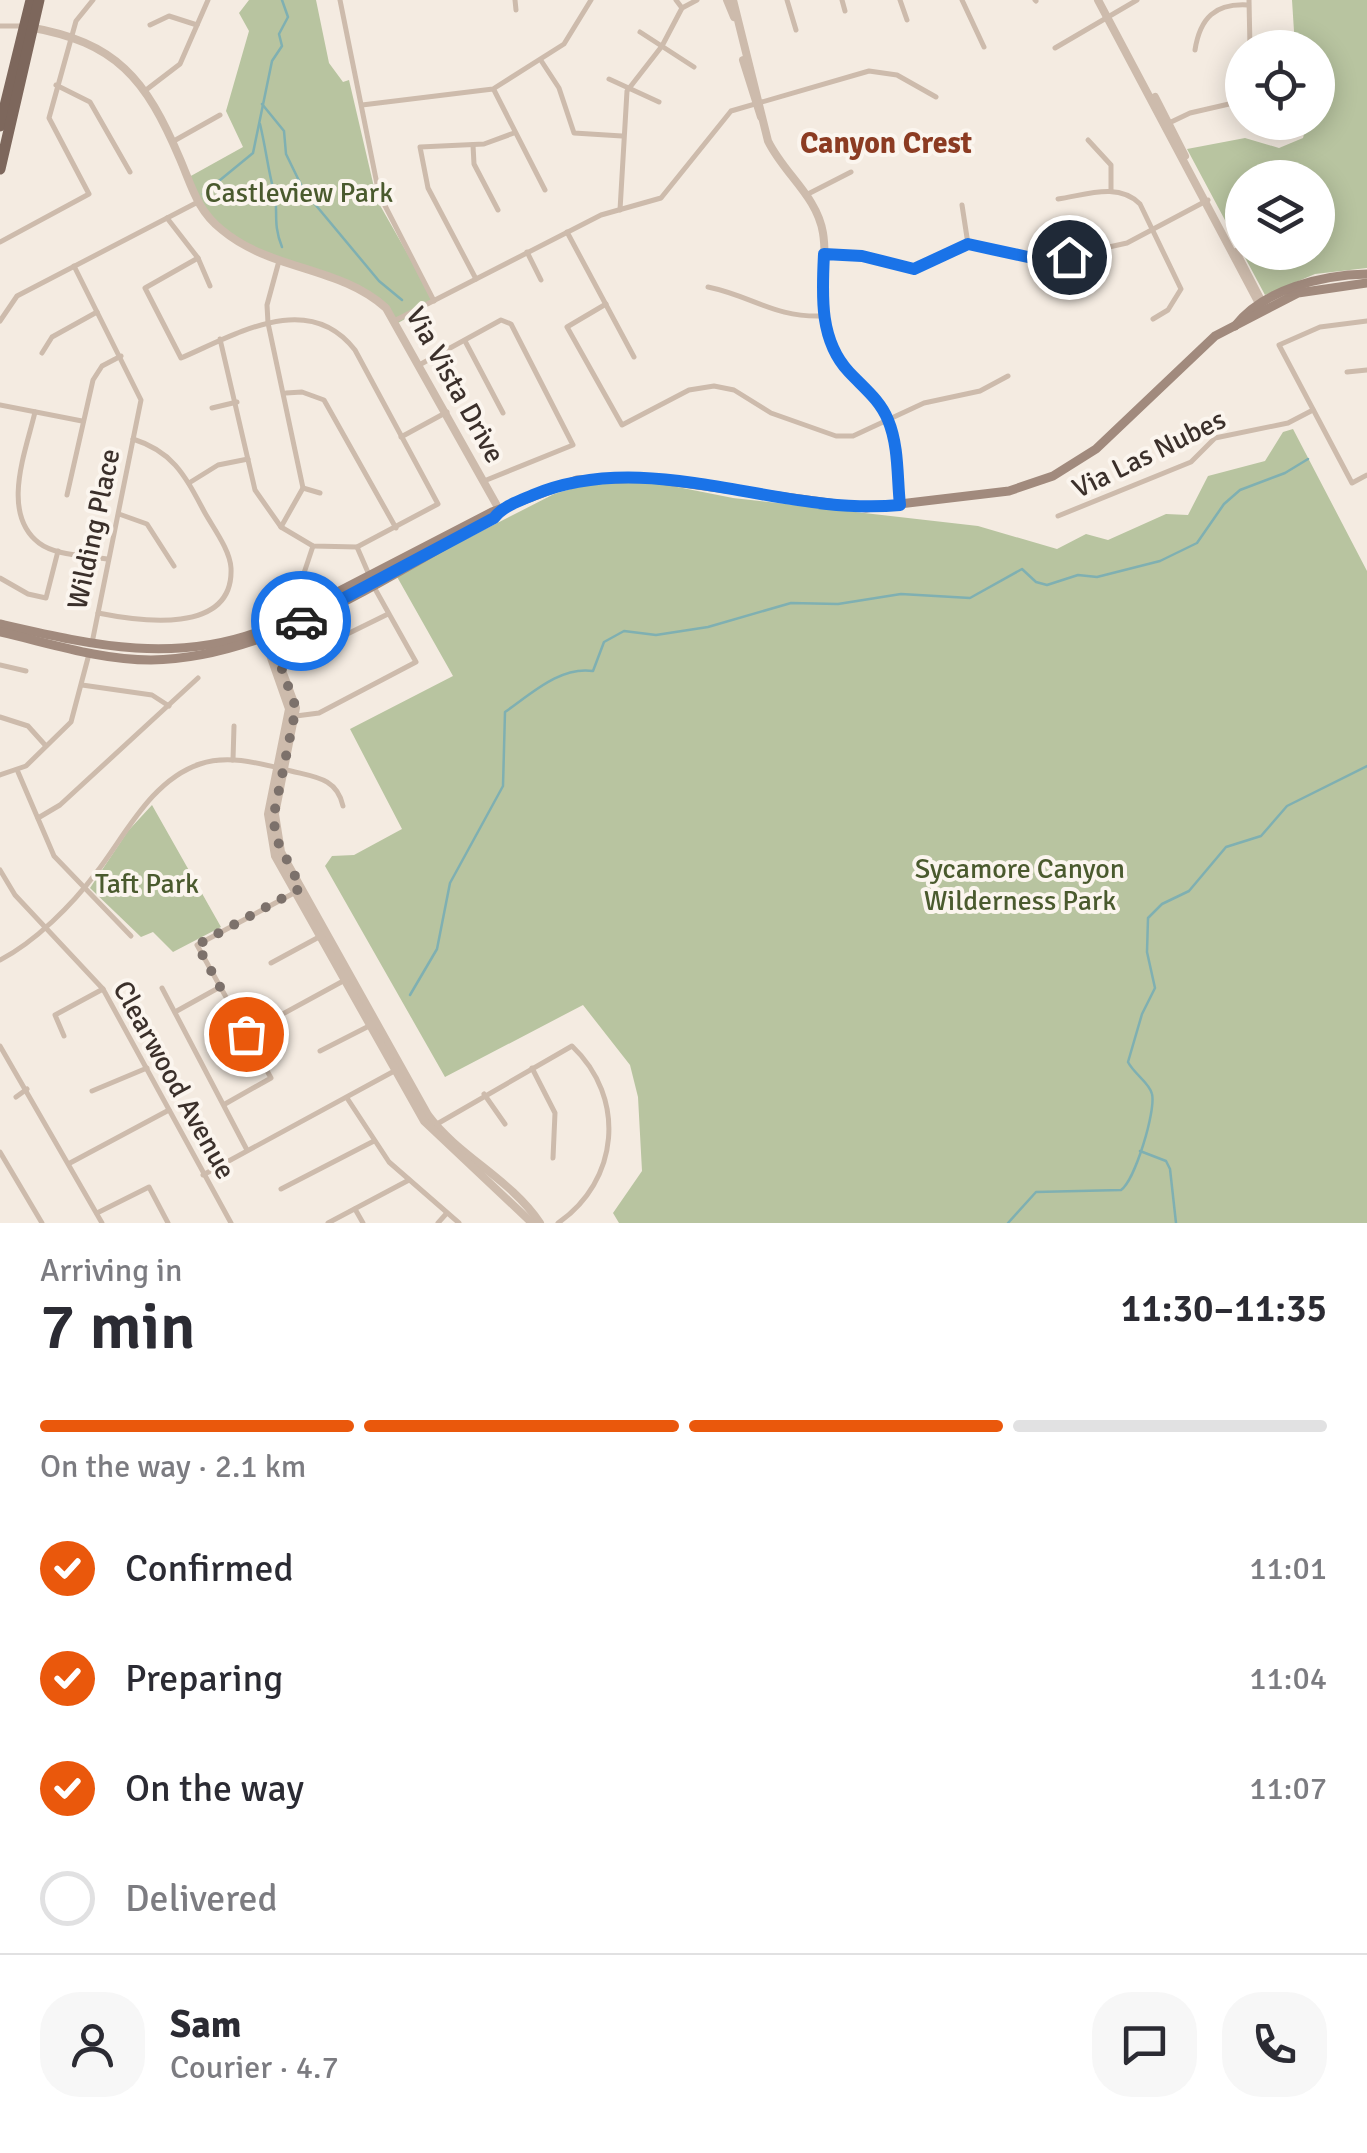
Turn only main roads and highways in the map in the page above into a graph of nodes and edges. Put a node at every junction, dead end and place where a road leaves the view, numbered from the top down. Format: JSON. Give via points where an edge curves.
{"nodes":[{"id":1,"x":30,"y":0,"type":"edge"},
{"id":2,"x":39,"y":0,"type":"edge"},
{"id":3,"x":26,"y":27,"type":"junction"},
{"id":4,"x":0,"y":126,"type":"edge"},
{"id":5,"x":0,"y":169,"type":"edge"},
{"id":6,"x":1367,"y":274,"type":"edge"},
{"id":7,"x":1367,"y":282,"type":"edge"},
{"id":8,"x":1262,"y":307,"type":"junction"},
{"id":9,"x":0,"y":624,"type":"edge"},
{"id":10,"x":0,"y":632,"type":"edge"},
{"id":11,"x":91,"y":647,"type":"junction"}],
"edges":[{"from":1,"to":3,"type":"main road"},
{"from":2,"to":3,"type":"main road"},
{"from":3,"to":4,"type":"main road"},
{"from":3,"to":5,"type":"main road"},
{"from":6,"to":8,"type":"main road","via":[[1316,280]]},
{"from":7,"to":8,"type":"main road","via":[[1316,288]]},
{"from":8,"to":11,"type":"main road","via":[[1191,356],[1112,436],[1053,476],[982,497],[822,505],[606,476],[554,486],[266,633],[188,658],[149,660]]},
{"from":9,"to":11,"type":"main road"},
{"from":10,"to":11,"type":"main road"}]}
